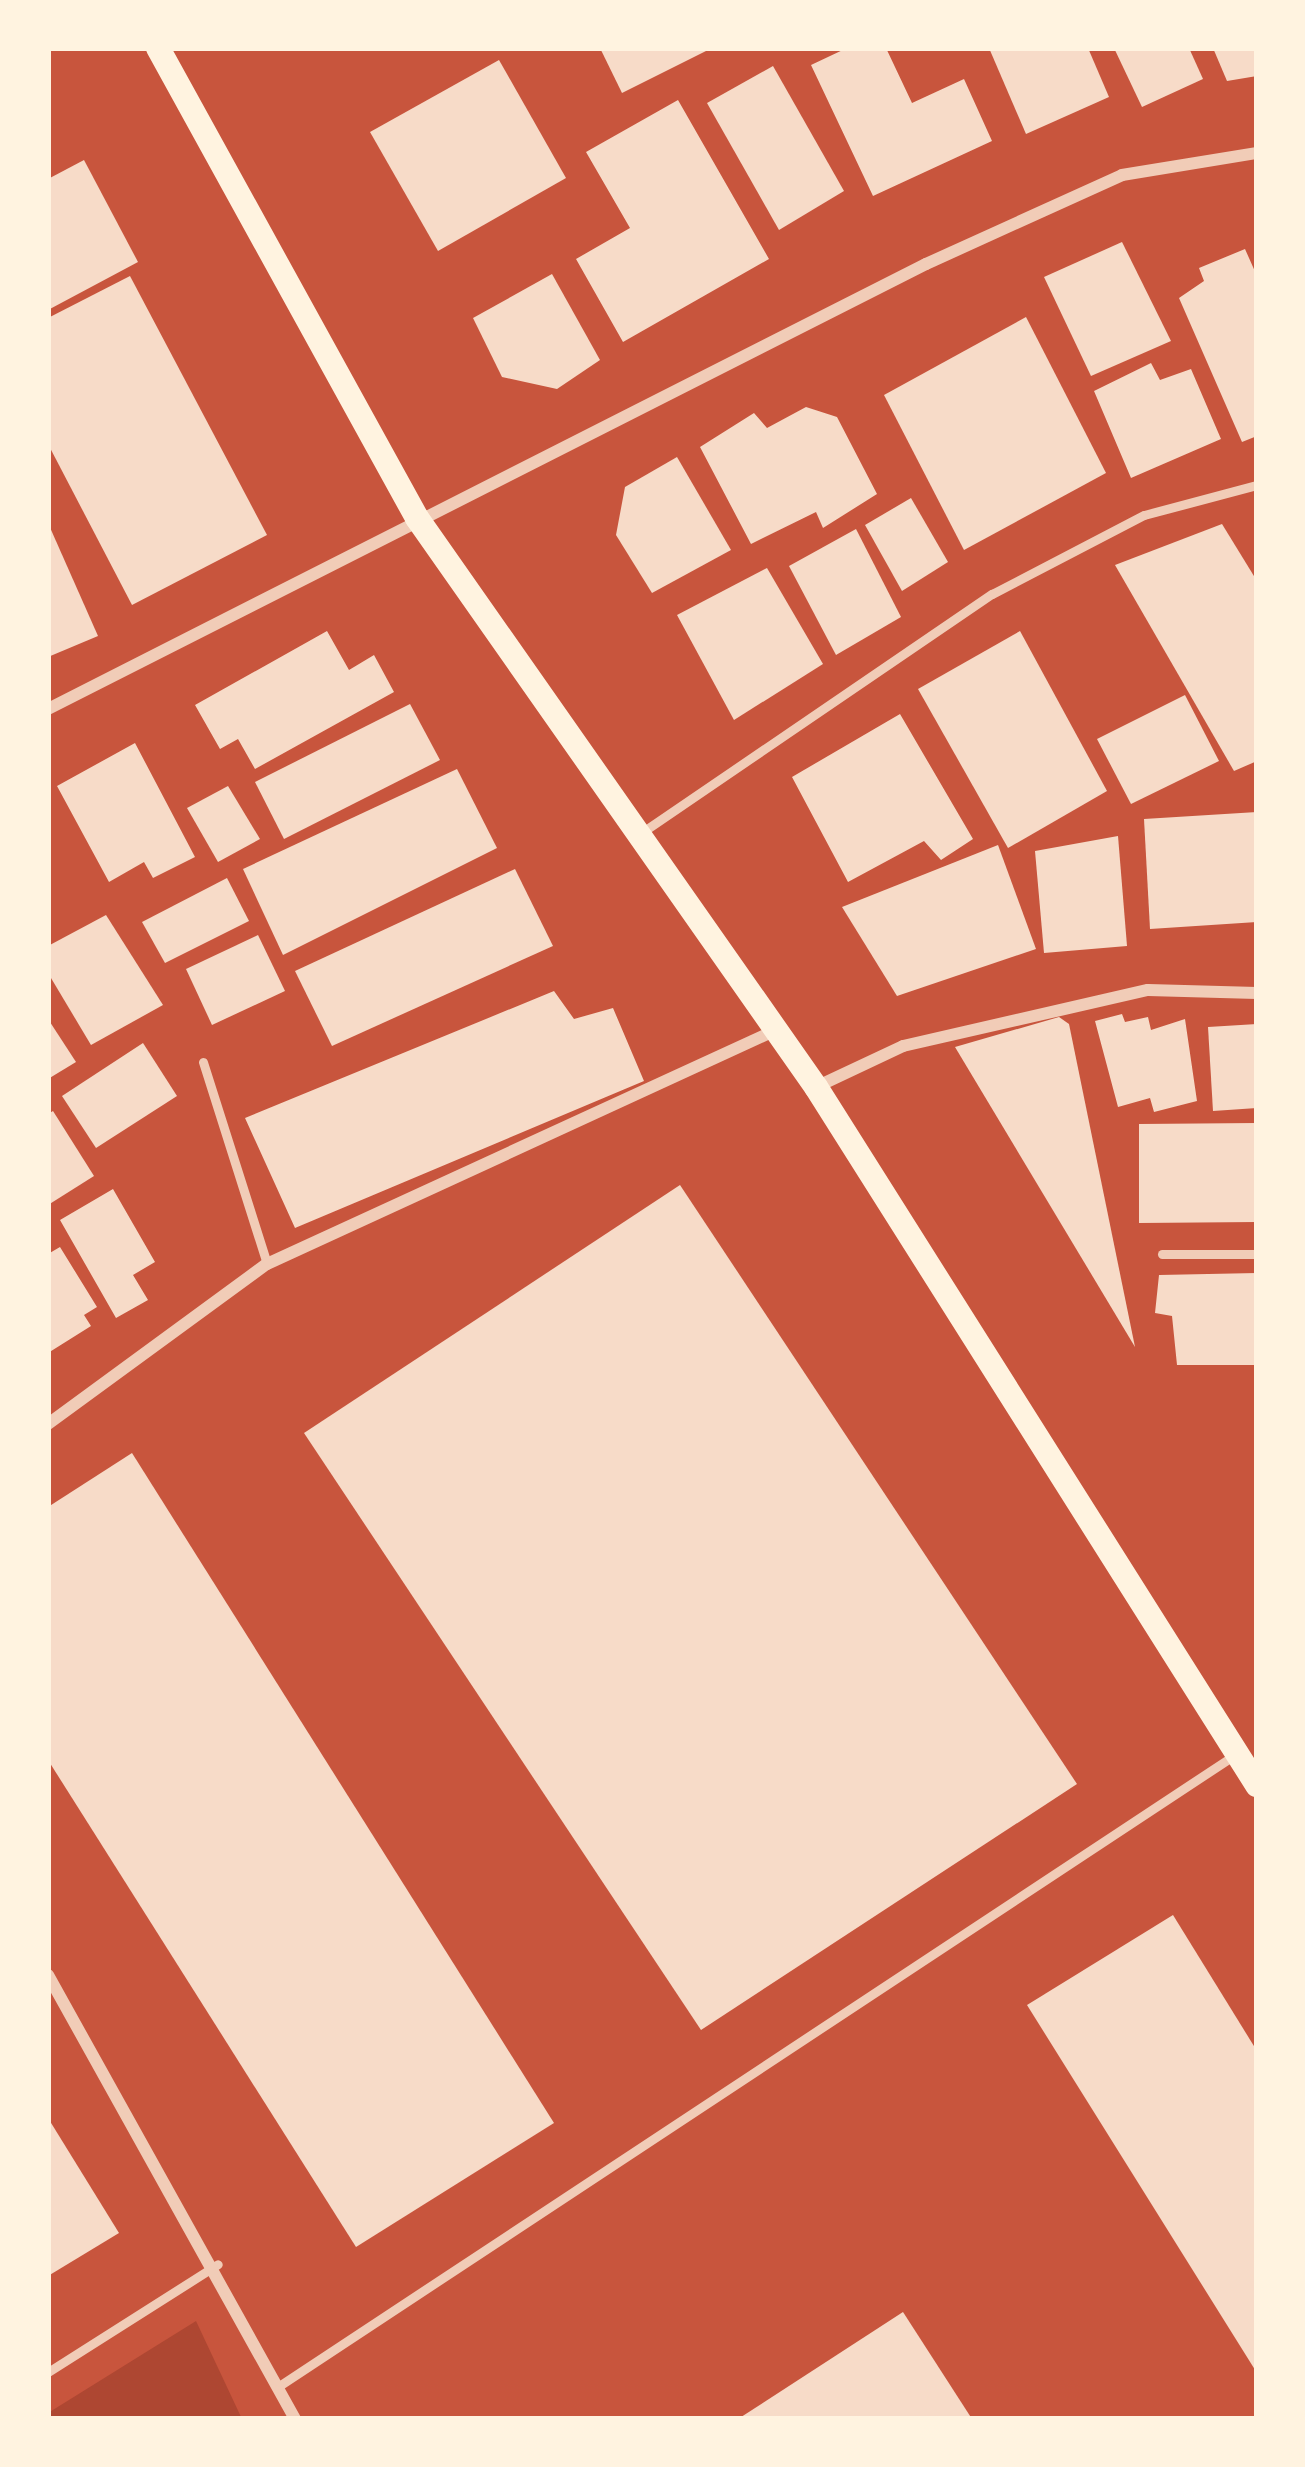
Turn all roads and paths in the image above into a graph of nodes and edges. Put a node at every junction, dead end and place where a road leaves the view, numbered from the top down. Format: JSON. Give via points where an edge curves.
{"nodes":[{"id":1,"x":158,"y":48,"type":"edge"},
{"id":2,"x":1257,"y":153,"type":"edge"},
{"id":3,"x":1257,"y":485,"type":"edge"},
{"id":4,"x":417,"y":518,"type":"junction"},
{"id":5,"x":48,"y":709,"type":"edge"},
{"id":6,"x":644,"y":830,"type":"junction"},
{"id":7,"x":1257,"y":993,"type":"edge"},
{"id":8,"x":777,"y":1030,"type":"junction"},
{"id":9,"x":203,"y":1062,"type":"dead end"},
{"id":10,"x":816,"y":1087,"type":"junction"},
{"id":11,"x":1162,"y":1254,"type":"dead end"},
{"id":12,"x":1257,"y":1254,"type":"edge"},
{"id":13,"x":267,"y":1264,"type":"junction"},
{"id":14,"x":48,"y":1424,"type":"edge"},
{"id":15,"x":1235,"y":1754,"type":"junction"},
{"id":16,"x":1257,"y":1785,"type":"edge"},
{"id":17,"x":48,"y":1975,"type":"edge"},
{"id":18,"x":218,"y":2264,"type":"junction"},
{"id":19,"x":48,"y":2372,"type":"edge"},
{"id":20,"x":279,"y":2386,"type":"junction"},
{"id":21,"x":295,"y":2419,"type":"edge"}],
"edges":[{"from":1,"to":4,"type":"main road"},
{"from":2,"to":4,"type":"street","via":[[1122,175]]},
{"from":3,"to":6,"type":"lane","via":[[1144,515],[992,594]]},
{"from":4,"to":5,"type":"street"},
{"from":4,"to":6,"type":"main road"},
{"from":6,"to":8,"type":"main road"},
{"from":7,"to":10,"type":"street","via":[[1148,990],[903,1046]]},
{"from":8,"to":10,"type":"main road"},
{"from":8,"to":13,"type":"street"},
{"from":9,"to":13,"type":"lane"},
{"from":10,"to":15,"type":"main road"},
{"from":11,"to":12,"type":"lane"},
{"from":13,"to":14,"type":"street"},
{"from":15,"to":16,"type":"main road"},
{"from":15,"to":20,"type":"lane"},
{"from":17,"to":18,"type":"street"},
{"from":18,"to":19,"type":"lane"},
{"from":18,"to":20,"type":"street"},
{"from":20,"to":21,"type":"street"}]}
